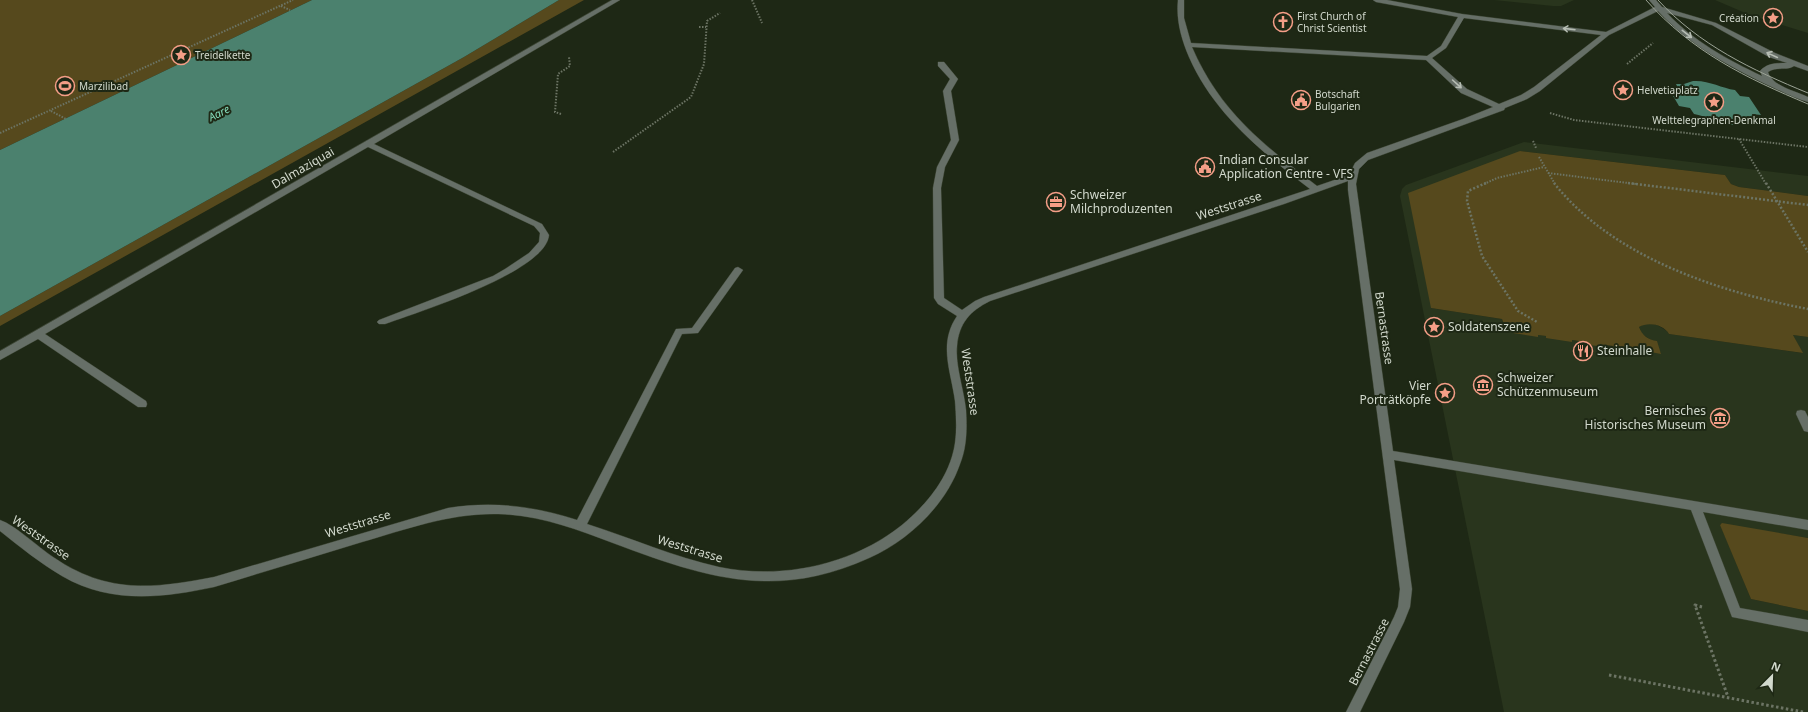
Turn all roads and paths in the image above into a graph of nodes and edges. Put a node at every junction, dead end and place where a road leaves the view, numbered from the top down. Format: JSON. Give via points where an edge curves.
{"nodes":[{"id":1,"x":293,"y":0,"type":"edge"},
{"id":2,"x":617,"y":0,"type":"edge"},
{"id":3,"x":752,"y":0,"type":"edge"},
{"id":4,"x":1182,"y":0,"type":"edge"},
{"id":5,"x":1376,"y":0,"type":"edge"},
{"id":6,"x":1652,"y":0,"type":"edge"},
{"id":7,"x":281,"y":6,"type":"junction"},
{"id":8,"x":1658,"y":8,"type":"junction"},
{"id":9,"x":290,"y":10,"type":"dead end"},
{"id":10,"x":720,"y":13,"type":"dead end"},
{"id":11,"x":1462,"y":16,"type":"junction"},
{"id":12,"x":762,"y":23,"type":"dead end"},
{"id":13,"x":699,"y":27,"type":"dead end"},
{"id":14,"x":706,"y":27,"type":"junction"},
{"id":15,"x":1607,"y":34,"type":"junction"},
{"id":16,"x":1653,"y":43,"type":"dead end"},
{"id":17,"x":540,"y":45,"type":"junction"},
{"id":18,"x":1188,"y":45,"type":"junction"},
{"id":19,"x":1428,"y":58,"type":"junction"},
{"id":20,"x":941,"y":64,"type":"dead end"},
{"id":21,"x":1627,"y":64,"type":"dead end"},
{"id":22,"x":1799,"y":66,"type":"junction"},
{"id":23,"x":1808,"y":69,"type":"edge"},
{"id":24,"x":1773,"y":84,"type":"junction"},
{"id":25,"x":1808,"y":100,"type":"edge"},
{"id":26,"x":1513,"y":103,"type":"junction"},
{"id":27,"x":1501,"y":108,"type":"junction"},
{"id":28,"x":51,"y":110,"type":"junction"},
{"id":29,"x":561,"y":114,"type":"dead end"},
{"id":30,"x":66,"y":119,"type":"dead end"},
{"id":31,"x":0,"y":133,"type":"edge"},
{"id":32,"x":624,"y":139,"type":"dead end"},
{"id":33,"x":1739,"y":139,"type":"junction"},
{"id":34,"x":628,"y":141,"type":"junction"},
{"id":35,"x":1533,"y":141,"type":"dead end"},
{"id":36,"x":368,"y":144,"type":"junction"},
{"id":37,"x":1808,"y":147,"type":"edge"},
{"id":38,"x":1536,"y":148,"type":"dead end"},
{"id":39,"x":614,"y":152,"type":"dead end"},
{"id":40,"x":1539,"y":157,"type":"dead end"},
{"id":41,"x":1544,"y":167,"type":"junction"},
{"id":42,"x":1547,"y":173,"type":"junction"},
{"id":43,"x":1353,"y":176,"type":"junction"},
{"id":44,"x":1316,"y":189,"type":"junction"},
{"id":45,"x":1777,"y":202,"type":"junction"},
{"id":46,"x":1808,"y":205,"type":"edge"},
{"id":47,"x":1808,"y":252,"type":"edge"},
{"id":48,"x":738,"y":270,"type":"dead end"},
{"id":49,"x":1808,"y":309,"type":"edge"},
{"id":50,"x":962,"y":315,"type":"junction"},
{"id":51,"x":382,"y":322,"type":"dead end"},
{"id":52,"x":1537,"y":322,"type":"dead end"},
{"id":53,"x":38,"y":334,"type":"junction"},
{"id":54,"x":0,"y":356,"type":"edge"},
{"id":55,"x":142,"y":404,"type":"dead end"},
{"id":56,"x":1801,"y":414,"type":"dead end"},
{"id":57,"x":1808,"y":428,"type":"edge"},
{"id":58,"x":1388,"y":455,"type":"junction"},
{"id":59,"x":1695,"y":506,"type":"junction"},
{"id":60,"x":0,"y":525,"type":"edge"},
{"id":61,"x":1808,"y":525,"type":"edge"},
{"id":62,"x":580,"y":526,"type":"junction"},
{"id":63,"x":1736,"y":613,"type":"junction"},
{"id":64,"x":1808,"y":626,"type":"edge"},
{"id":65,"x":1609,"y":675,"type":"dead end"},
{"id":66,"x":1728,"y":697,"type":"junction"},
{"id":67,"x":1353,"y":712,"type":"edge"},
{"id":68,"x":1803,"y":712,"type":"edge"}],
"edges":[{"from":1,"to":7,"type":"path"},
{"from":2,"to":17,"type":"street","name":"Dalmaziquai"},
{"from":3,"to":12,"type":"path"},
{"from":4,"to":18,"type":"street","via":[[1182,22]]},
{"from":5,"to":11,"type":"street"},
{"from":6,"to":8,"type":"street"},
{"from":7,"to":9,"type":"path"},
{"from":7,"to":28,"type":"path"},
{"from":8,"to":15,"type":"street"},
{"from":22,"to":8,"type":"street","one_way":true,"via":[[1772,55],[1714,24]]},
{"from":8,"to":24,"type":"street","one_way":true,"via":[[1713,53]]},
{"from":10,"to":14,"type":"path","via":[[707,21]]},
{"from":15,"to":11,"type":"street","one_way":true},
{"from":11,"to":19,"type":"street","via":[[1444,47]]},
{"from":13,"to":14,"type":"path"},
{"from":14,"to":34,"type":"path","via":[[704,64],[691,97]]},
{"from":15,"to":26,"type":"street","via":[[1537,89]]},
{"from":16,"to":21,"type":"path"},
{"from":17,"to":29,"type":"path","via":[[569,56],[570,66],[558,74],[555,112]]},
{"from":17,"to":36,"type":"street","name":"Dalmaziquai"},
{"from":18,"to":19,"type":"street"},
{"from":18,"to":44,"type":"street","via":[[1203,79],[1226,113],[1257,144]]},
{"from":19,"to":27,"type":"street","one_way":true,"via":[[1464,91]]},
{"from":20,"to":50,"type":"street","via":[[954,79],[947,91],[955,140],[941,167],[937,188],[939,298],[941,302]]},
{"from":22,"to":23,"type":"street"},
{"from":22,"to":24,"type":"street","via":[[1768,67],[1764,71]]},
{"from":24,"to":25,"type":"street"},
{"from":26,"to":27,"type":"street"},
{"from":26,"to":33,"type":"path","via":[[1574,120]]},
{"from":27,"to":43,"type":"street","via":[[1370,155],[1358,163]]},
{"from":28,"to":30,"type":"path"},
{"from":28,"to":31,"type":"path"},
{"from":32,"to":34,"type":"path"},
{"from":33,"to":37,"type":"path"},
{"from":33,"to":45,"type":"path"},
{"from":34,"to":39,"type":"path"},
{"from":35,"to":38,"type":"path"},
{"from":36,"to":51,"type":"street","via":[[537,224],[545,236],[538,249],[496,278]]},
{"from":36,"to":53,"type":"street","name":"Dalmaziquai"},
{"from":40,"to":41,"type":"path"},
{"from":41,"to":42,"type":"path"},
{"from":41,"to":52,"type":"path","via":[[1498,178],[1468,191],[1467,201],[1482,256],[1518,311]]},
{"from":42,"to":45,"type":"path"},
{"from":42,"to":49,"type":"path","via":[[1563,193],[1593,221],[1642,254],[1723,289],[1760,300]]},
{"from":43,"to":44,"type":"street","name":"Weststrasse"},
{"from":43,"to":58,"type":"street","name":"Bernastrasse","via":[[1352,190]]},
{"from":44,"to":50,"type":"street","name":"Weststrasse","via":[[987,299]]},
{"from":45,"to":46,"type":"path"},
{"from":45,"to":47,"type":"path"},
{"from":48,"to":62,"type":"street","via":[[695,330],[679,331]]},
{"from":50,"to":62,"type":"street","name":"Weststrasse","via":[[956,328],[951,354],[962,409],[956,463],[940,495],[925,512],[910,526],[873,551],[856,559],[811,572],[756,576],[729,574],[693,566]]},
{"from":53,"to":54,"type":"street","name":"Dalmaziquai"},
{"from":53,"to":55,"type":"street"},
{"from":56,"to":57,"type":"street"},
{"from":58,"to":59,"type":"street"},
{"from":58,"to":67,"type":"street","name":"Bernastrasse","via":[[1406,599],[1400,618]]},
{"from":59,"to":61,"type":"street"},
{"from":59,"to":63,"type":"street"},
{"from":60,"to":62,"type":"street","name":"Weststrasse","via":[[68,573],[89,583],[111,590],[155,592],[214,582],[406,523],[462,510],[509,509],[536,513]]},
{"from":63,"to":64,"type":"street"},
{"from":63,"to":66,"type":"path","via":[[1695,605]]},
{"from":65,"to":66,"type":"path"},
{"from":66,"to":68,"type":"path"}]}
